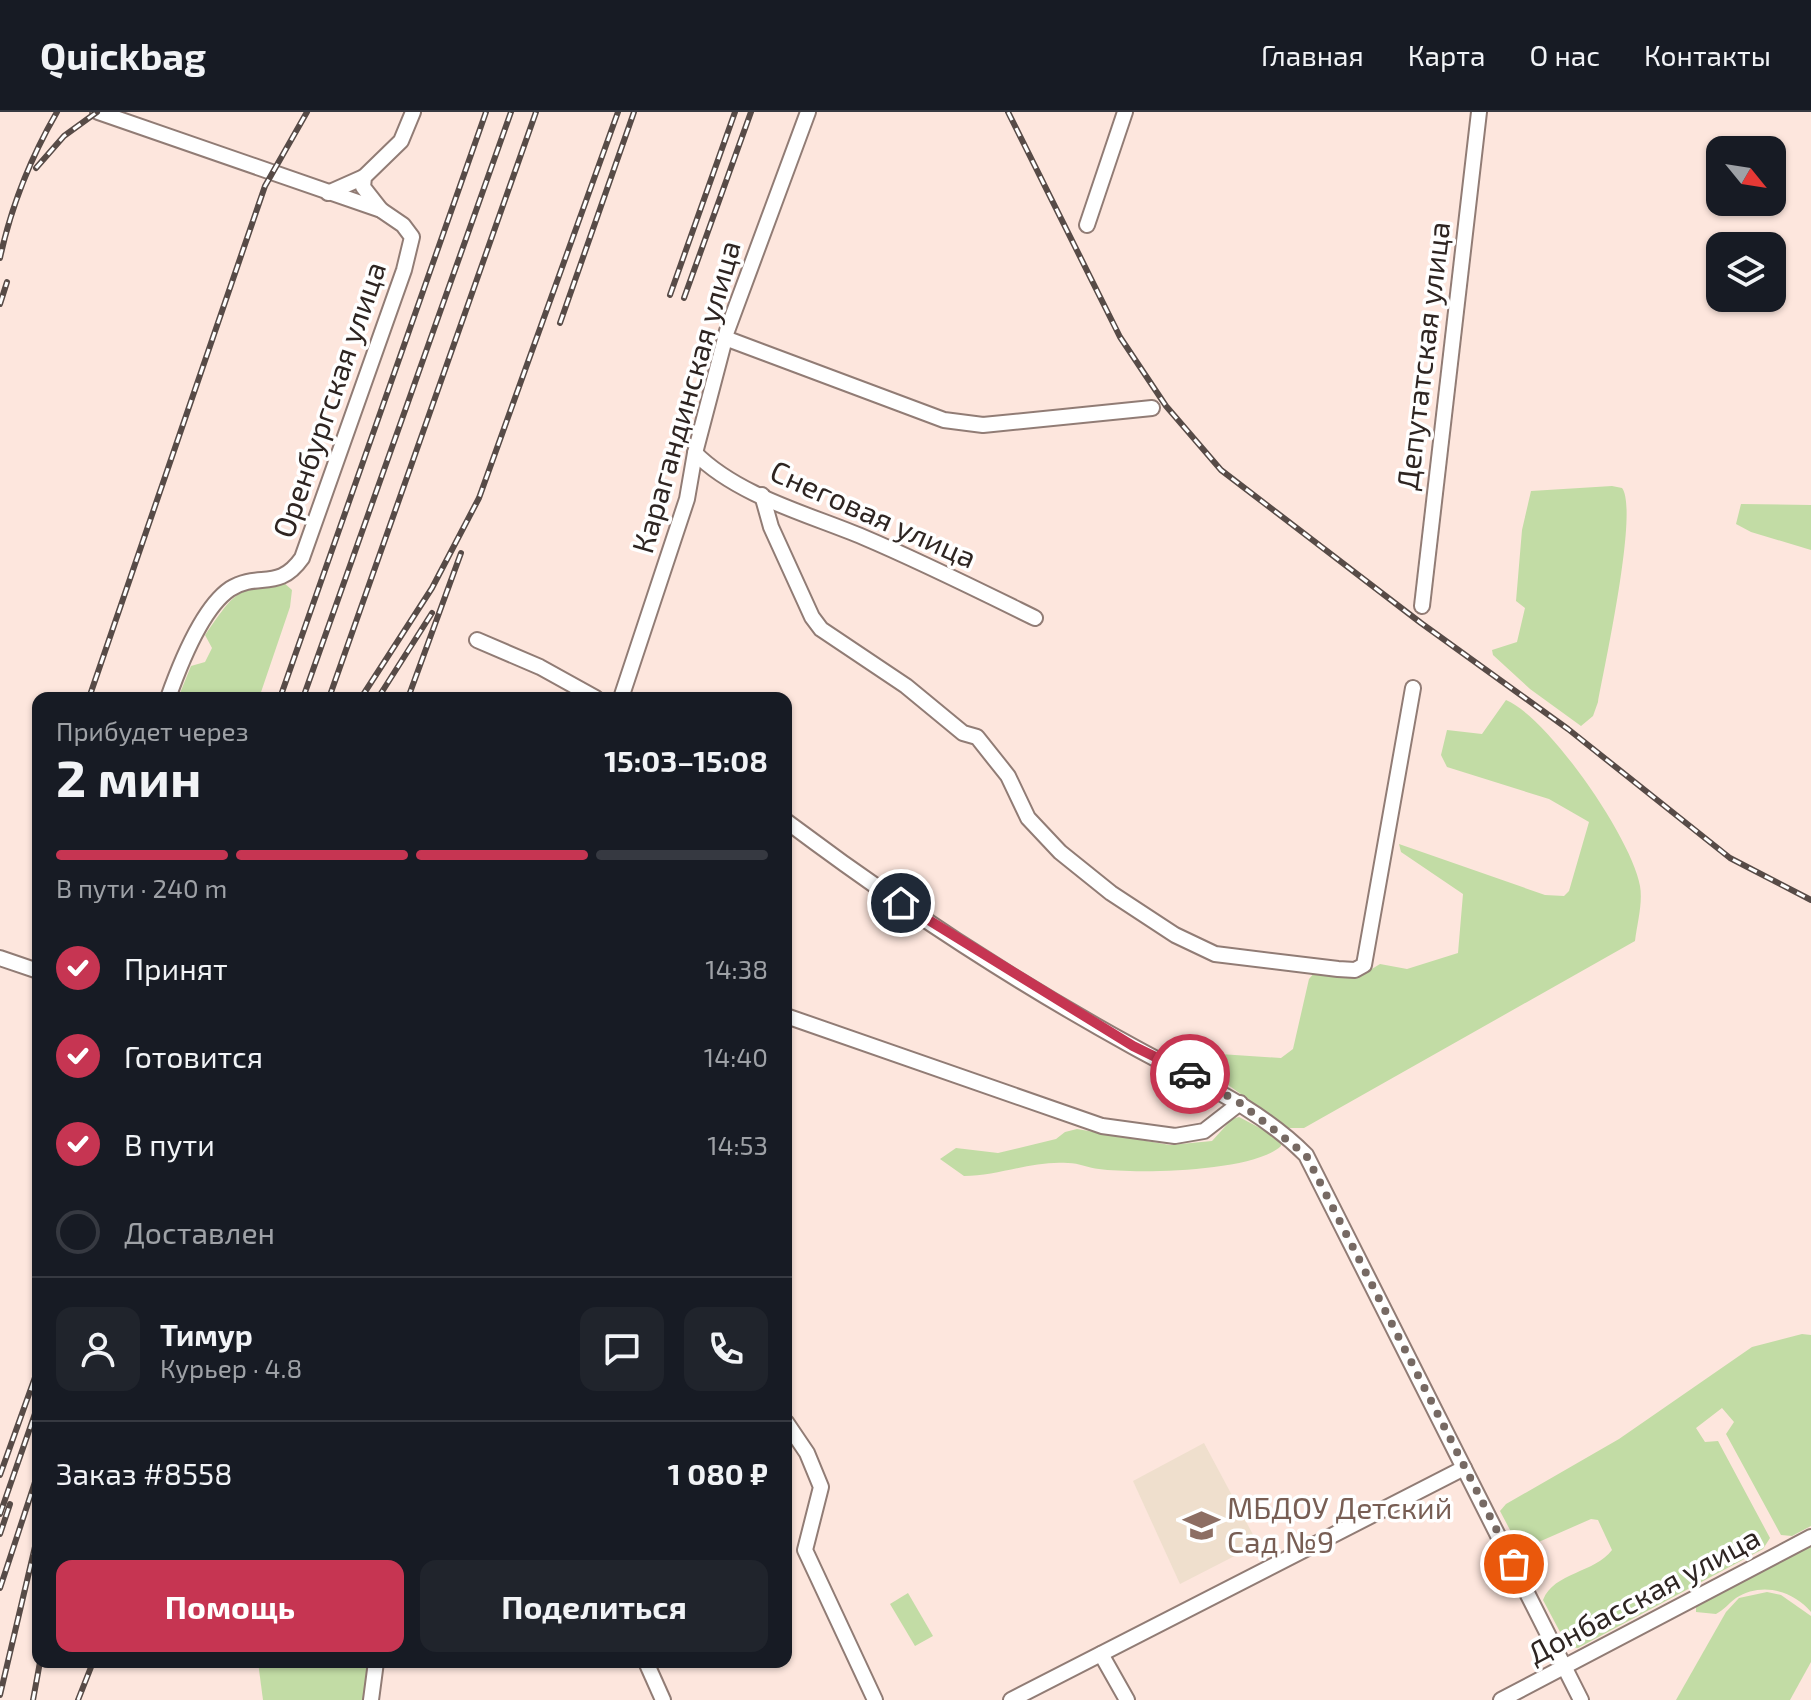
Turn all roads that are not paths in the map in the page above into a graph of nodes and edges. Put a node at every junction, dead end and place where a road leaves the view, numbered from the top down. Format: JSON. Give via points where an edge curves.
{"nodes":[{"id":1,"x":98,"y":112,"type":"edge"},
{"id":2,"x":413,"y":112,"type":"edge"},
{"id":3,"x":808,"y":112,"type":"edge"},
{"id":4,"x":1125,"y":112,"type":"edge"},
{"id":5,"x":1479,"y":112,"type":"edge"},
{"id":6,"x":364,"y":177,"type":"junction"},
{"id":7,"x":328,"y":193,"type":"junction"},
{"id":8,"x":381,"y":210,"type":"junction"},
{"id":9,"x":1087,"y":225,"type":"dead end"},
{"id":10,"x":725,"y":338,"type":"junction"},
{"id":11,"x":1152,"y":408,"type":"dead end"},
{"id":12,"x":695,"y":453,"type":"junction"},
{"id":13,"x":762,"y":495,"type":"junction"},
{"id":14,"x":1422,"y":606,"type":"dead end"},
{"id":15,"x":1035,"y":618,"type":"dead end"},
{"id":16,"x":477,"y":640,"type":"dead end"},
{"id":17,"x":1413,"y":688,"type":"dead end"},
{"id":18,"x":171,"y":692,"type":"edge"},
{"id":19,"x":585,"y":692,"type":"edge"},
{"id":20,"x":623,"y":692,"type":"edge"},
{"id":21,"x":792,"y":825,"type":"edge"},
{"id":22,"x":0,"y":958,"type":"edge"},
{"id":23,"x":32,"y":969,"type":"edge"},
{"id":24,"x":792,"y":1018,"type":"edge"},
{"id":25,"x":1240,"y":1103,"type":"junction"},
{"id":26,"x":792,"y":1431,"type":"edge"},
{"id":27,"x":1464,"y":1468,"type":"junction"},
{"id":28,"x":1811,"y":1537,"type":"edge"},
{"id":29,"x":1101,"y":1654,"type":"junction"},
{"id":30,"x":375,"y":1668,"type":"edge"},
{"id":31,"x":649,"y":1668,"type":"edge"},
{"id":32,"x":1565,"y":1668,"type":"junction"},
{"id":33,"x":371,"y":1700,"type":"edge"},
{"id":34,"x":663,"y":1700,"type":"edge"},
{"id":35,"x":875,"y":1700,"type":"edge"},
{"id":36,"x":1011,"y":1700,"type":"edge"},
{"id":37,"x":1127,"y":1700,"type":"edge"},
{"id":38,"x":1501,"y":1700,"type":"edge"},
{"id":39,"x":1581,"y":1700,"type":"edge"}],
"edges":[{"from":1,"to":7,"type":"street"},
{"from":2,"to":6,"type":"street","via":[[401,141]]},
{"from":3,"to":10,"type":"street","name":"Карагандинская улица"},
{"from":4,"to":9,"type":"street"},
{"from":5,"to":14,"type":"street","name":"Депутатская улица"},
{"from":6,"to":7,"type":"street"},
{"from":6,"to":8,"type":"street","via":[[363,187]]},
{"from":7,"to":8,"type":"street"},
{"from":8,"to":18,"type":"street","name":"Оренбургская улица","via":[[403,225],[412,237],[411,246],[302,558],[287,577],[230,589],[192,643]]},
{"from":10,"to":11,"type":"street","via":[[944,420],[983,425]]},
{"from":10,"to":12,"type":"street","name":"Карагандинская улица"},
{"from":12,"to":13,"type":"street","name":"Снеговая улица"},
{"from":12,"to":20,"type":"street","name":"Карагандинская улица","via":[[687,499]]},
{"from":13,"to":15,"type":"street","name":"Снеговая улица","via":[[934,568]]},
{"from":13,"to":17,"type":"street","via":[[771,527],[821,629],[906,686],[963,733],[977,737],[1001,766],[1028,818],[1060,852],[1111,893],[1215,954],[1355,970],[1364,965]]},
{"from":16,"to":19,"type":"street"},
{"from":21,"to":25,"type":"street","via":[[901,903],[1041,991]]},
{"from":22,"to":23,"type":"street"},
{"from":24,"to":25,"type":"street","via":[[1102,1126],[1190,1134],[1204,1131]]},
{"from":25,"to":27,"type":"street","via":[[1306,1155]]},
{"from":26,"to":35,"type":"street","via":[[821,1487],[805,1550]]},
{"from":27,"to":29,"type":"street"},
{"from":27,"to":32,"type":"street"},
{"from":28,"to":32,"type":"street","name":"Донбасская улица"},
{"from":29,"to":36,"type":"street"},
{"from":29,"to":37,"type":"street"},
{"from":30,"to":33,"type":"street"},
{"from":31,"to":34,"type":"street"},
{"from":32,"to":38,"type":"street","name":"Донбасская улица"},
{"from":32,"to":39,"type":"street"}]}
